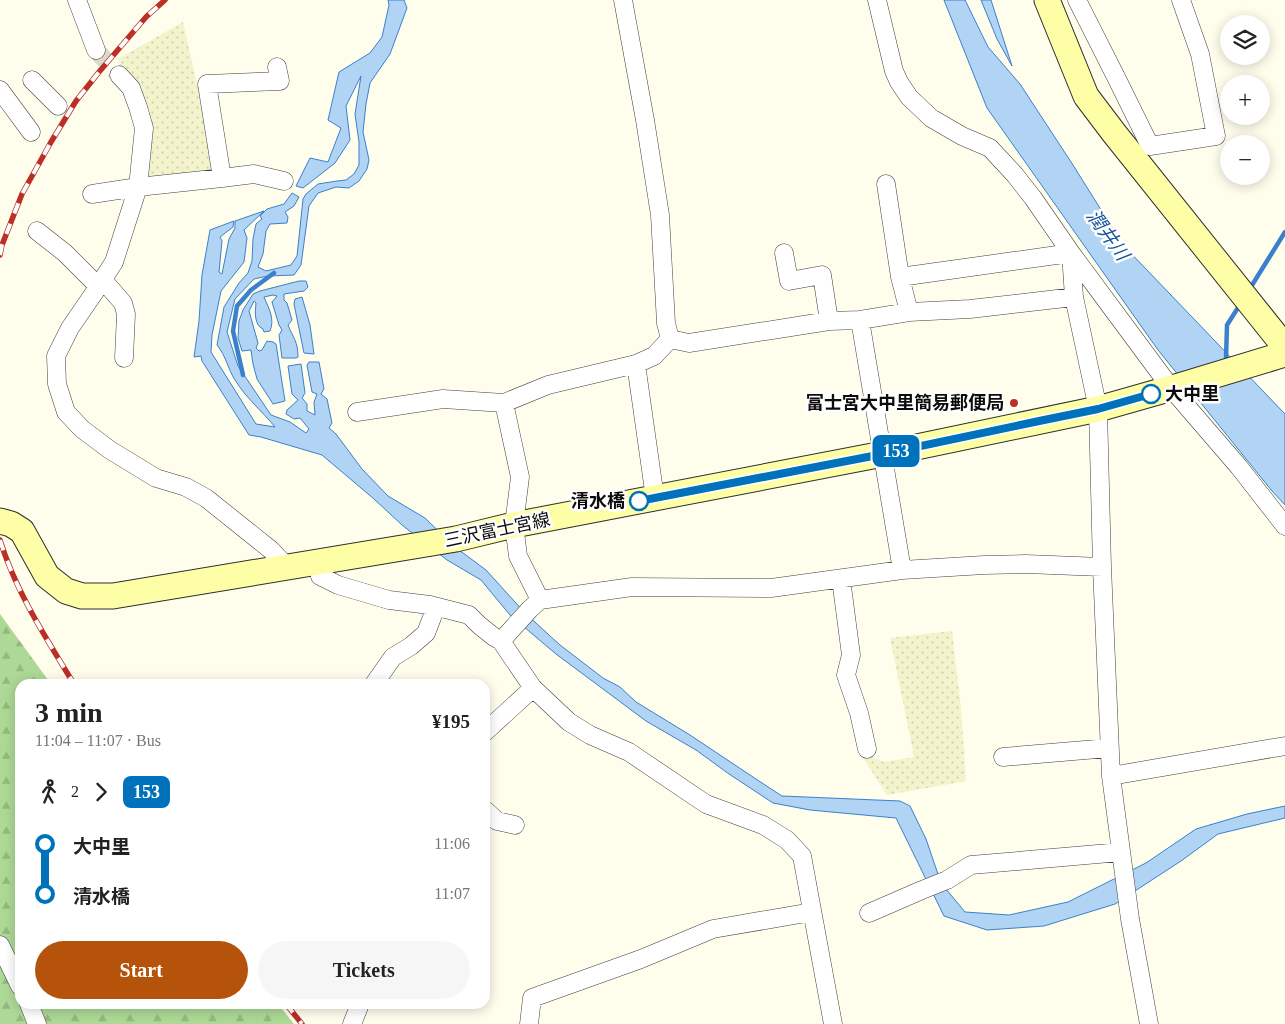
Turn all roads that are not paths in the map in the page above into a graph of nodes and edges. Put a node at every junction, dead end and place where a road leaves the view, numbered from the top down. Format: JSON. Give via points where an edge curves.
{"nodes":[{"id":1,"x":77,"y":0,"type":"edge"},
{"id":2,"x":623,"y":0,"type":"edge"},
{"id":3,"x":877,"y":0,"type":"edge"},
{"id":4,"x":1047,"y":0,"type":"edge"},
{"id":5,"x":1078,"y":0,"type":"edge"},
{"id":6,"x":1181,"y":0,"type":"edge"},
{"id":7,"x":96,"y":50,"type":"tunnel mouth"},
{"id":8,"x":278,"y":67,"type":"dead end"},
{"id":9,"x":119,"y":75,"type":"tunnel mouth"},
{"id":10,"x":32,"y":80,"type":"dead end"},
{"id":11,"x":0,"y":90,"type":"edge"},
{"id":12,"x":58,"y":106,"type":"dead end"},
{"id":13,"x":31,"y":132,"type":"dead end"},
{"id":14,"x":1142,"y":132,"type":"junction"},
{"id":15,"x":1136,"y":159,"type":"junction"},
{"id":16,"x":222,"y":178,"type":"junction"},
{"id":17,"x":284,"y":181,"type":"dead end"},
{"id":18,"x":886,"y":184,"type":"dead end"},
{"id":19,"x":138,"y":187,"type":"junction"},
{"id":20,"x":92,"y":194,"type":"dead end"},
{"id":21,"x":36,"y":231,"type":"dead end"},
{"id":22,"x":784,"y":253,"type":"dead end"},
{"id":23,"x":1070,"y":253,"type":"junction"},
{"id":24,"x":900,"y":277,"type":"junction"},
{"id":25,"x":101,"y":283,"type":"junction"},
{"id":26,"x":1074,"y":297,"type":"junction"},
{"id":27,"x":909,"y":312,"type":"junction"},
{"id":28,"x":860,"y":320,"type":"junction"},
{"id":29,"x":829,"y":321,"type":"junction"},
{"id":30,"x":670,"y":339,"type":"junction"},
{"id":31,"x":1282,"y":353,"type":"edge"},
{"id":32,"x":124,"y":358,"type":"dead end"},
{"id":33,"x":636,"y":364,"type":"junction"},
{"id":34,"x":1175,"y":387,"type":"junction"},
{"id":35,"x":504,"y":403,"type":"junction"},
{"id":36,"x":1098,"y":409,"type":"junction"},
{"id":37,"x":357,"y":412,"type":"dead end"},
{"id":38,"x":883,"y":454,"type":"junction"},
{"id":39,"x":655,"y":498,"type":"junction"},
{"id":40,"x":0,"y":521,"type":"edge"},
{"id":41,"x":514,"y":525,"type":"junction"},
{"id":42,"x":1285,"y":526,"type":"edge"},
{"id":43,"x":318,"y":562,"type":"junction"},
{"id":44,"x":1102,"y":567,"type":"junction"},
{"id":45,"x":288,"y":568,"type":"junction"},
{"id":46,"x":902,"y":570,"type":"junction"},
{"id":47,"x":842,"y":579,"type":"junction"},
{"id":48,"x":535,"y":605,"type":"junction"},
{"id":49,"x":436,"y":607,"type":"junction"},
{"id":50,"x":501,"y":641,"type":"junction"},
{"id":51,"x":378,"y":679,"type":"edge"},
{"id":52,"x":533,"y":688,"type":"junction"},
{"id":53,"x":490,"y":727,"type":"edge"},
{"id":54,"x":1285,"y":746,"type":"edge"},
{"id":55,"x":1109,"y":748,"type":"junction"},
{"id":56,"x":867,"y":749,"type":"dead end"},
{"id":57,"x":1003,"y":756,"type":"dead end"},
{"id":58,"x":1111,"y":776,"type":"junction"},
{"id":59,"x":490,"y":815,"type":"edge"},
{"id":60,"x":515,"y":825,"type":"dead end"},
{"id":61,"x":1122,"y":859,"type":"junction"},
{"id":62,"x":812,"y":912,"type":"junction"},
{"id":63,"x":869,"y":912,"type":"dead end"},
{"id":64,"x":0,"y":945,"type":"edge"},
{"id":65,"x":15,"y":976,"type":"edge"},
{"id":66,"x":30,"y":1009,"type":"edge"},
{"id":67,"x":358,"y":1009,"type":"edge"},
{"id":68,"x":37,"y":1024,"type":"edge"},
{"id":69,"x":352,"y":1024,"type":"edge"},
{"id":70,"x":529,"y":1024,"type":"edge"},
{"id":71,"x":833,"y":1024,"type":"edge"},
{"id":72,"x":1149,"y":1024,"type":"edge"}],
"edges":[{"from":1,"to":7,"type":"street"},
{"from":2,"to":30,"type":"street","via":[[660,215],[666,323]]},
{"from":3,"to":23,"type":"street","via":[[894,71],[909,98],[931,118],[990,148],[1033,198]]},
{"from":4,"to":15,"type":"main road","via":[[1086,96]]},
{"from":5,"to":14,"type":"street"},
{"from":6,"to":14,"type":"street","via":[[1200,54],[1216,136],[1150,146]]},
{"from":8,"to":16,"type":"street","via":[[280,81],[207,84]]},
{"from":9,"to":19,"type":"street","via":[[131,88],[144,128]]},
{"from":10,"to":12,"type":"street"},
{"from":11,"to":13,"type":"street"},
{"from":14,"to":15,"type":"street"},
{"from":15,"to":31,"type":"main road","via":[[1245,297]]},
{"from":16,"to":17,"type":"street","via":[[254,174]]},
{"from":16,"to":19,"type":"street"},
{"from":18,"to":24,"type":"street"},
{"from":19,"to":20,"type":"street"},
{"from":19,"to":25,"type":"street","via":[[114,262]]},
{"from":21,"to":25,"type":"street"},
{"from":22,"to":29,"type":"street","via":[[789,281],[822,275]]},
{"from":23,"to":24,"type":"street"},
{"from":23,"to":26,"type":"street"},
{"from":23,"to":34,"type":"street"},
{"from":24,"to":27,"type":"street"},
{"from":25,"to":32,"type":"street","via":[[123,303],[126,314]]},
{"from":25,"to":45,"type":"street","via":[[70,328],[56,356],[57,384],[66,412],[110,450],[156,478],[186,487],[206,498],[271,550]]},
{"from":26,"to":27,"type":"street","via":[[970,309]]},
{"from":26,"to":36,"type":"street"},
{"from":27,"to":28,"type":"street"},
{"from":28,"to":29,"type":"street"},
{"from":28,"to":38,"type":"street"},
{"from":29,"to":30,"type":"street","via":[[689,343]]},
{"from":30,"to":33,"type":"street","via":[[654,356]]},
{"from":31,"to":34,"type":"main road","name":"三沢富士宮線"},
{"from":33,"to":35,"type":"street","via":[[548,385]]},
{"from":33,"to":39,"type":"street"},
{"from":34,"to":36,"type":"main road","name":"三沢富士宮線"},
{"from":34,"to":42,"type":"street"},
{"from":35,"to":37,"type":"street","via":[[443,399]]},
{"from":35,"to":41,"type":"street","via":[[520,477]]},
{"from":36,"to":38,"type":"main road","name":"三沢富士宮線"},
{"from":36,"to":44,"type":"street"},
{"from":38,"to":39,"type":"main road","name":"三沢富士宮線"},
{"from":38,"to":46,"type":"street"},
{"from":39,"to":41,"type":"main road","name":"三沢富士宮線"},
{"from":40,"to":45,"type":"main road","name":"三沢富士宮線","via":[[22,531],[47,576],[66,591],[82,596],[113,596]]},
{"from":41,"to":43,"type":"main road","name":"三沢富士宮線","via":[[456,539]]},
{"from":41,"to":48,"type":"street","via":[[518,556]]},
{"from":43,"to":45,"type":"main road","name":"三沢富士宮線"},
{"from":43,"to":49,"type":"street","via":[[320,576],[338,585],[389,600]]},
{"from":44,"to":46,"type":"street","via":[[1026,564]]},
{"from":44,"to":55,"type":"street"},
{"from":46,"to":47,"type":"street"},
{"from":47,"to":48,"type":"street","via":[[771,588],[632,587]]},
{"from":47,"to":56,"type":"street","via":[[851,656],[846,675]]},
{"from":48,"to":50,"type":"street"},
{"from":49,"to":50,"type":"street","via":[[468,615]]},
{"from":49,"to":51,"type":"street","via":[[426,634],[394,657]]},
{"from":50,"to":52,"type":"street"},
{"from":52,"to":53,"type":"street"},
{"from":52,"to":62,"type":"street","via":[[569,722],[590,735],[629,752],[706,804],[763,825],[787,840],[802,856]]},
{"from":54,"to":58,"type":"street"},
{"from":55,"to":57,"type":"street"},
{"from":55,"to":58,"type":"street"},
{"from":58,"to":61,"type":"street"},
{"from":59,"to":60,"type":"street","via":[[497,821]]},
{"from":61,"to":63,"type":"street","via":[[971,865],[947,880]]},
{"from":61,"to":72,"type":"street"},
{"from":62,"to":70,"type":"street","via":[[713,929],[532,998]]},
{"from":62,"to":71,"type":"street"},
{"from":64,"to":65,"type":"street"},
{"from":66,"to":68,"type":"street"},
{"from":67,"to":69,"type":"street"}]}
